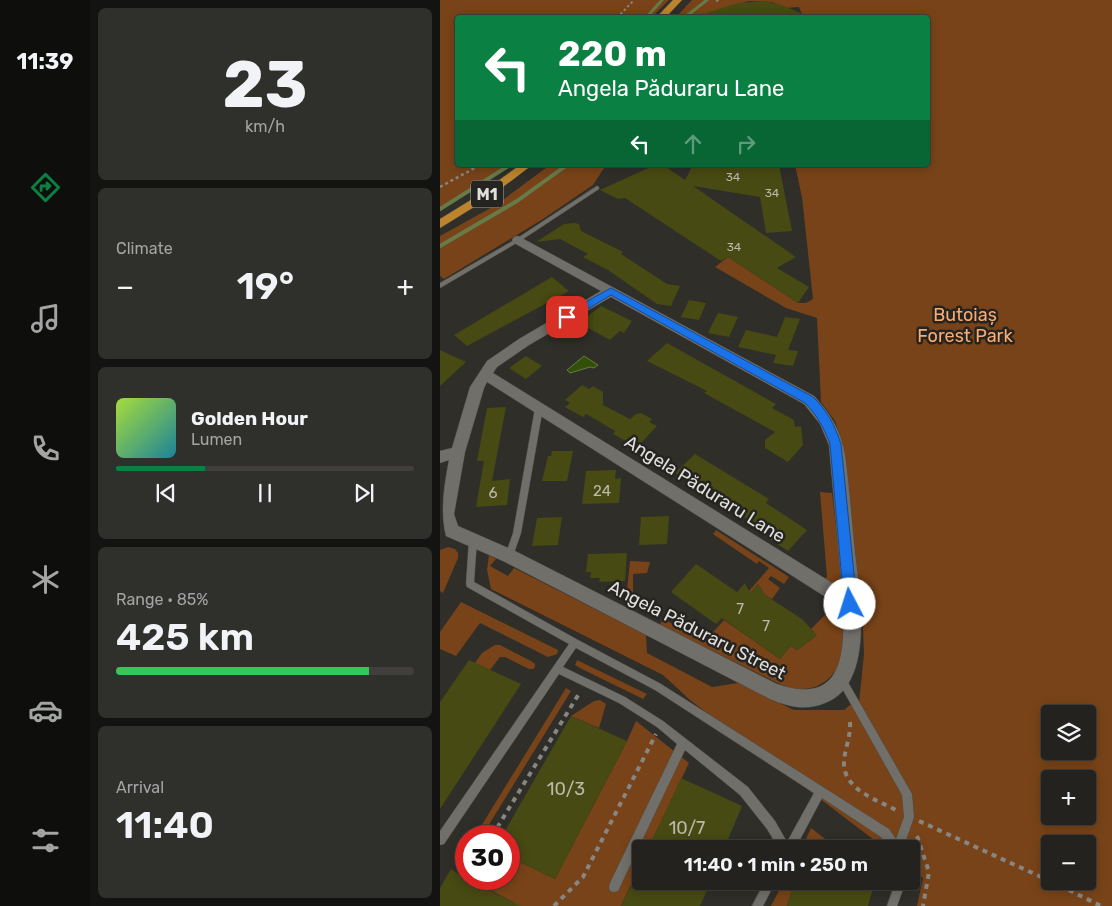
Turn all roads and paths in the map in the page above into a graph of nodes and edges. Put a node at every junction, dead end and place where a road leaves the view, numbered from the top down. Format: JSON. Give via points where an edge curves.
{"nodes":[{"id":1,"x":634,"y":0,"type":"edge"},
{"id":2,"x":678,"y":0,"type":"edge"},
{"id":3,"x":716,"y":0,"type":"edge"},
{"id":4,"x":720,"y":2,"type":"dead end"},
{"id":5,"x":620,"y":15,"type":"edge"},
{"id":6,"x":663,"y":15,"type":"edge"},
{"id":7,"x":476,"y":167,"type":"edge"},
{"id":8,"x":525,"y":167,"type":"edge"},
{"id":9,"x":440,"y":187,"type":"edge"},
{"id":10,"x":597,"y":188,"type":"dead end"},
{"id":11,"x":441,"y":224,"type":"edge"},
{"id":12,"x":518,"y":240,"type":"junction"},
{"id":13,"x":440,"y":286,"type":"edge"},
{"id":14,"x":611,"y":291,"type":"junction"},
{"id":15,"x":485,"y":374,"type":"junction"},
{"id":16,"x":539,"y":408,"type":"junction"},
{"id":17,"x":458,"y":452,"type":"junction"},
{"id":18,"x":440,"y":457,"type":"edge"},
{"id":19,"x":446,"y":535,"type":"edge"},
{"id":20,"x":473,"y":540,"type":"junction"},
{"id":21,"x":509,"y":556,"type":"junction"},
{"id":22,"x":850,"y":604,"type":"junction"},
{"id":23,"x":575,"y":643,"type":"junction"},
{"id":24,"x":557,"y":669,"type":"junction"},
{"id":25,"x":842,"y":680,"type":"junction"},
{"id":26,"x":585,"y":683,"type":"junction"},
{"id":27,"x":849,"y":712,"type":"dead end"},
{"id":28,"x":660,"y":724,"type":"junction"},
{"id":29,"x":683,"y":743,"type":"junction"},
{"id":30,"x":820,"y":791,"type":"junction"},
{"id":31,"x":910,"y":817,"type":"junction"},
{"id":32,"x":499,"y":825,"type":"edge"},
{"id":33,"x":440,"y":840,"type":"edge"},
{"id":34,"x":781,"y":840,"type":"edge"},
{"id":35,"x":792,"y":840,"type":"edge"},
{"id":36,"x":891,"y":840,"type":"edge"},
{"id":37,"x":901,"y":840,"type":"edge"},
{"id":38,"x":1041,"y":876,"type":"edge"},
{"id":39,"x":614,"y":887,"type":"dead end"},
{"id":40,"x":766,"y":890,"type":"edge"},
{"id":41,"x":898,"y":890,"type":"edge"},
{"id":42,"x":1069,"y":890,"type":"edge"},
{"id":43,"x":554,"y":906,"type":"edge"},
{"id":44,"x":757,"y":906,"type":"edge"},
{"id":45,"x":892,"y":906,"type":"edge"},
{"id":46,"x":923,"y":906,"type":"edge"},
{"id":47,"x":1101,"y":906,"type":"edge"}],
"edges":[{"from":1,"to":5,"type":"path"},
{"from":2,"to":6,"type":"highway"},
{"from":3,"to":4,"type":"path"},
{"from":7,"to":9,"type":"path"},
{"from":8,"to":11,"type":"highway","number":"M1"},
{"from":10,"to":12,"type":"lane"},
{"from":12,"to":13,"type":"lane"},
{"from":12,"to":14,"type":"street"},
{"from":14,"to":15,"type":"street","via":[[503,356]]},
{"from":14,"to":22,"type":"street","via":[[809,400],[818,409],[836,444]]},
{"from":15,"to":16,"type":"street","name":"Angela Păduraru Lane"},
{"from":15,"to":17,"type":"street","via":[[477,387]]},
{"from":16,"to":21,"type":"lane","via":[[518,533]]},
{"from":16,"to":22,"type":"street","name":"Angela Păduraru Lane"},
{"from":17,"to":18,"type":"street"},
{"from":17,"to":19,"type":"street","name":"Angela Păduraru Street","via":[[446,514]]},
{"from":19,"to":20,"type":"street","name":"Angela Păduraru Street"},
{"from":20,"to":21,"type":"street","name":"Angela Păduraru Street"},
{"from":20,"to":23,"type":"lane","via":[[470,584]]},
{"from":21,"to":25,"type":"street","name":"Angela Păduraru Street","via":[[758,686],[806,701],[834,689]]},
{"from":22,"to":25,"type":"street","via":[[850,655]]},
{"from":23,"to":24,"type":"lane"},
{"from":23,"to":30,"type":"lane","via":[[658,687]]},
{"from":24,"to":26,"type":"lane"},
{"from":24,"to":33,"type":"lane"},
{"from":25,"to":31,"type":"lane","via":[[907,794]]},
{"from":26,"to":28,"type":"lane","via":[[622,700]]},
{"from":26,"to":32,"type":"path"},
{"from":27,"to":31,"type":"path","via":[[851,729],[844,762],[848,777],[854,787]]},
{"from":28,"to":29,"type":"lane"},
{"from":28,"to":43,"type":"path","via":[[583,877]]},
{"from":29,"to":34,"type":"lane","via":[[744,791]]},
{"from":29,"to":39,"type":"lane"},
{"from":30,"to":35,"type":"lane"},
{"from":30,"to":36,"type":"lane","via":[[885,833]]},
{"from":31,"to":37,"type":"lane"},
{"from":31,"to":38,"type":"path"},
{"from":31,"to":46,"type":"path","via":[[930,872]]},
{"from":40,"to":44,"type":"lane"},
{"from":41,"to":45,"type":"lane"},
{"from":42,"to":47,"type":"path"}]}
